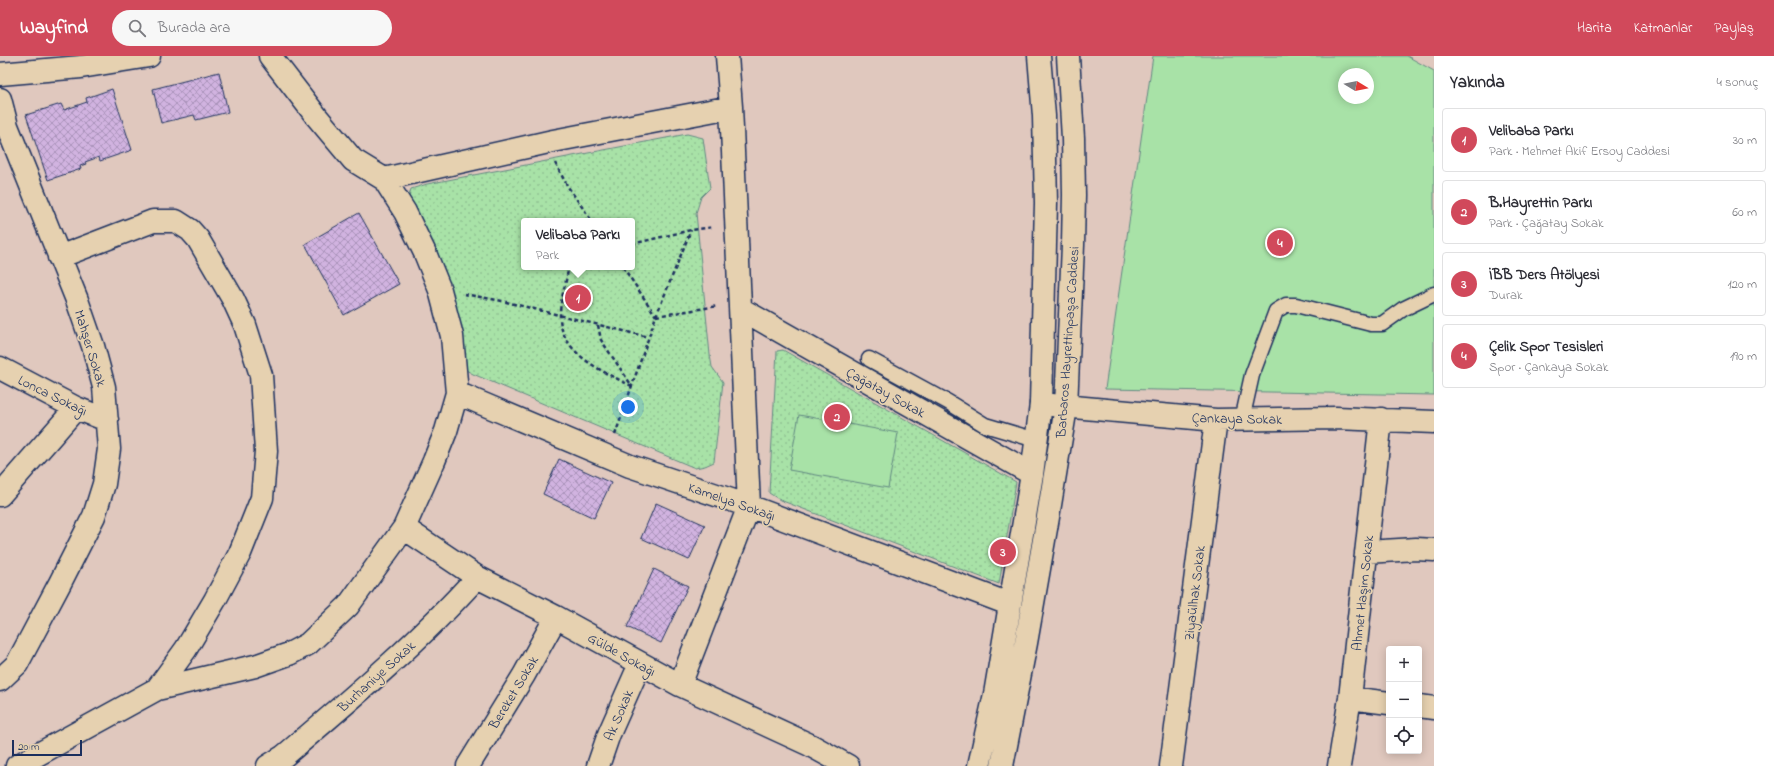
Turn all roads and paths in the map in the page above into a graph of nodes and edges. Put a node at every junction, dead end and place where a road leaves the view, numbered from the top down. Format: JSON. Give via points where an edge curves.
{"nodes":[{"id":1,"x":149,"y":56,"type":"edge"},
{"id":2,"x":270,"y":56,"type":"edge"},
{"id":3,"x":727,"y":56,"type":"edge"},
{"id":4,"x":1039,"y":56,"type":"edge"},
{"id":5,"x":1068,"y":56,"type":"edge"},
{"id":6,"x":0,"y":74,"type":"edge"},
{"id":7,"x":0,"y":99,"type":"edge"},
{"id":8,"x":731,"y":107,"type":"junction"},
{"id":9,"x":544,"y":143,"type":"junction"},
{"id":10,"x":384,"y":179,"type":"junction"},
{"id":11,"x":590,"y":218,"type":"edge"},
{"id":12,"x":736,"y":224,"type":"junction"},
{"id":13,"x":691,"y":230,"type":"junction"},
{"id":14,"x":635,"y":243,"type":"edge"},
{"id":15,"x":58,"y":257,"type":"junction"},
{"id":16,"x":568,"y":270,"type":"edge"},
{"id":17,"x":625,"y":270,"type":"edge"},
{"id":18,"x":440,"y":290,"type":"junction"},
{"id":19,"x":1434,"y":294,"type":"edge"},
{"id":20,"x":740,"y":306,"type":"junction"},
{"id":21,"x":560,"y":315,"type":"junction"},
{"id":22,"x":656,"y":316,"type":"junction"},
{"id":23,"x":598,"y":325,"type":"junction"},
{"id":24,"x":648,"y":337,"type":"junction"},
{"id":25,"x":869,"y":359,"type":"dead end"},
{"id":26,"x":0,"y":368,"type":"edge"},
{"id":27,"x":632,"y":386,"type":"junction"},
{"id":28,"x":457,"y":393,"type":"junction"},
{"id":29,"x":1041,"y":404,"type":"junction"},
{"id":30,"x":1066,"y":407,"type":"junction"},
{"id":31,"x":76,"y":408,"type":"junction"},
{"id":32,"x":1381,"y":419,"type":"junction"},
{"id":33,"x":107,"y":420,"type":"junction"},
{"id":34,"x":1216,"y":420,"type":"junction"},
{"id":35,"x":1242,"y":420,"type":"junction"},
{"id":36,"x":1434,"y":422,"type":"edge"},
{"id":37,"x":1036,"y":440,"type":"junction"},
{"id":38,"x":608,"y":457,"type":"junction"},
{"id":39,"x":1032,"y":474,"type":"junction"},
{"id":40,"x":0,"y":495,"type":"edge"},
{"id":41,"x":749,"y":506,"type":"junction"},
{"id":42,"x":404,"y":528,"type":"junction"},
{"id":43,"x":1434,"y":550,"type":"edge"},
{"id":44,"x":1366,"y":552,"type":"junction"},
{"id":45,"x":477,"y":577,"type":"junction"},
{"id":46,"x":1009,"y":604,"type":"junction"},
{"id":47,"x":556,"y":617,"type":"junction"},
{"id":48,"x":640,"y":664,"type":"junction"},
{"id":49,"x":0,"y":680,"type":"edge"},
{"id":50,"x":680,"y":685,"type":"junction"},
{"id":51,"x":158,"y":689,"type":"junction"},
{"id":52,"x":1350,"y":698,"type":"junction"},
{"id":53,"x":1386,"y":703,"type":"edge"},
{"id":54,"x":1422,"y":706,"type":"edge"},
{"id":55,"x":1434,"y":708,"type":"edge"},
{"id":56,"x":18,"y":766,"type":"edge"},
{"id":57,"x":268,"y":766,"type":"edge"},
{"id":58,"x":468,"y":766,"type":"edge"},
{"id":59,"x":598,"y":766,"type":"edge"},
{"id":60,"x":848,"y":766,"type":"edge"},
{"id":61,"x":979,"y":766,"type":"edge"},
{"id":62,"x":1002,"y":766,"type":"edge"},
{"id":63,"x":1171,"y":766,"type":"edge"},
{"id":64,"x":1339,"y":766,"type":"edge"}],
"edges":[{"from":1,"to":6,"type":"street","via":[[81,67]]},
{"from":2,"to":10,"type":"street","via":[[353,160]]},
{"from":3,"to":8,"type":"street"},
{"from":4,"to":29,"type":"street","name":"Barbaros Hayrettinpaşa Caddesi","via":[[1044,116],[1046,204]]},
{"from":5,"to":30,"type":"street","name":"Barbaros Hayrettinpaşa Caddesi","via":[[1074,195]]},
{"from":7,"to":15,"type":"street","name":"Mahşer Sokak"},
{"from":8,"to":9,"type":"street"},
{"from":8,"to":12,"type":"street"},
{"from":9,"to":10,"type":"street"},
{"from":9,"to":11,"type":"path","via":[[568,187]]},
{"from":10,"to":18,"type":"street","via":[[405,212]]},
{"from":12,"to":13,"type":"path"},
{"from":12,"to":20,"type":"street"},
{"from":13,"to":14,"type":"path"},
{"from":13,"to":22,"type":"path"},
{"from":15,"to":33,"type":"street","name":"Mahşer Sokak","via":[[93,346],[104,387]]},
{"from":15,"to":51,"type":"street","via":[[153,221],[176,221],[198,239],[233,299],[245,325],[261,374],[266,451],[262,498],[240,553],[215,600],[186,649]]},
{"from":16,"to":21,"type":"path"},
{"from":17,"to":22,"type":"path"},
{"from":18,"to":21,"type":"path","via":[[502,300]]},
{"from":18,"to":28,"type":"street","via":[[452,336]]},
{"from":19,"to":35,"type":"lane","via":[[1403,309],[1382,324],[1371,324],[1296,305],[1286,305],[1276,310],[1252,375]]},
{"from":20,"to":22,"type":"path"},
{"from":20,"to":39,"type":"street","name":"Çağatay Sokak"},
{"from":20,"to":41,"type":"street"},
{"from":21,"to":23,"type":"path"},
{"from":21,"to":27,"type":"path","via":[[563,333],[571,347],[609,375]]},
{"from":22,"to":24,"type":"path"},
{"from":23,"to":24,"type":"path"},
{"from":23,"to":27,"type":"path","via":[[601,340]]},
{"from":24,"to":27,"type":"path"},
{"from":25,"to":37,"type":"lane","via":[[985,425]]},
{"from":26,"to":31,"type":"street","name":"Lonca Sokağı"},
{"from":27,"to":38,"type":"path"},
{"from":28,"to":38,"type":"street","name":"Kamelya Sokağı"},
{"from":28,"to":42,"type":"street","via":[[446,431]]},
{"from":29,"to":30,"type":"street","name":"Çankaya Sokak"},
{"from":29,"to":37,"type":"street","name":"Barbaros Hayrettinpaşa Caddesi"},
{"from":30,"to":34,"type":"street","name":"Çankaya Sokak"},
{"from":30,"to":62,"type":"street","name":"Barbaros Hayrettinpaşa Caddesi","via":[[1028,635]]},
{"from":31,"to":33,"type":"street","name":"Lonca Sokağı"},
{"from":31,"to":40,"type":"street"},
{"from":32,"to":35,"type":"street","name":"Çankaya Sokak"},
{"from":32,"to":36,"type":"street","name":"Çankaya Sokak"},
{"from":32,"to":44,"type":"street","name":"Ahmet Haşim Sokak"},
{"from":33,"to":49,"type":"street","name":"Mahşer Sokak","via":[[109,449],[104,484],[94,516],[16,664]]},
{"from":34,"to":35,"type":"street","name":"Çankaya Sokak"},
{"from":34,"to":63,"type":"street","name":"Ziyaülhak Sokak"},
{"from":37,"to":39,"type":"street","name":"Barbaros Hayrettinpaşa Caddesi"},
{"from":38,"to":41,"type":"street","name":"Kamelya Sokağı"},
{"from":39,"to":46,"type":"street","name":"Barbaros Hayrettinpaşa Caddesi"},
{"from":41,"to":46,"type":"street","name":"Kamelya Sokağı"},
{"from":41,"to":50,"type":"street"},
{"from":42,"to":45,"type":"street","name":"Gülde Sokağı"},
{"from":42,"to":51,"type":"street","via":[[348,606],[308,644],[255,666]]},
{"from":43,"to":44,"type":"street"},
{"from":44,"to":52,"type":"street","name":"Ahmet Haşim Sokak"},
{"from":45,"to":47,"type":"street","name":"Gülde Sokağı"},
{"from":45,"to":57,"type":"street","name":"Burhaniye Sokak","via":[[384,671],[284,756]]},
{"from":46,"to":61,"type":"street","name":"Barbaros Hayrettinpaşa Caddesi","via":[[995,694]]},
{"from":47,"to":48,"type":"street","name":"Gülde Sokağı"},
{"from":47,"to":58,"type":"street","name":"Bereket Sokak"},
{"from":48,"to":50,"type":"street","name":"Gülde Sokağı"},
{"from":48,"to":59,"type":"street","name":"Ak Sokak","via":[[609,734]]},
{"from":50,"to":60,"type":"street","name":"Gülde Sokağı","via":[[810,745]]},
{"from":51,"to":56,"type":"street"},
{"from":52,"to":53,"type":"street"},
{"from":52,"to":64,"type":"street","name":"Ahmet Haşim Sokak"},
{"from":54,"to":55,"type":"street"}]}
